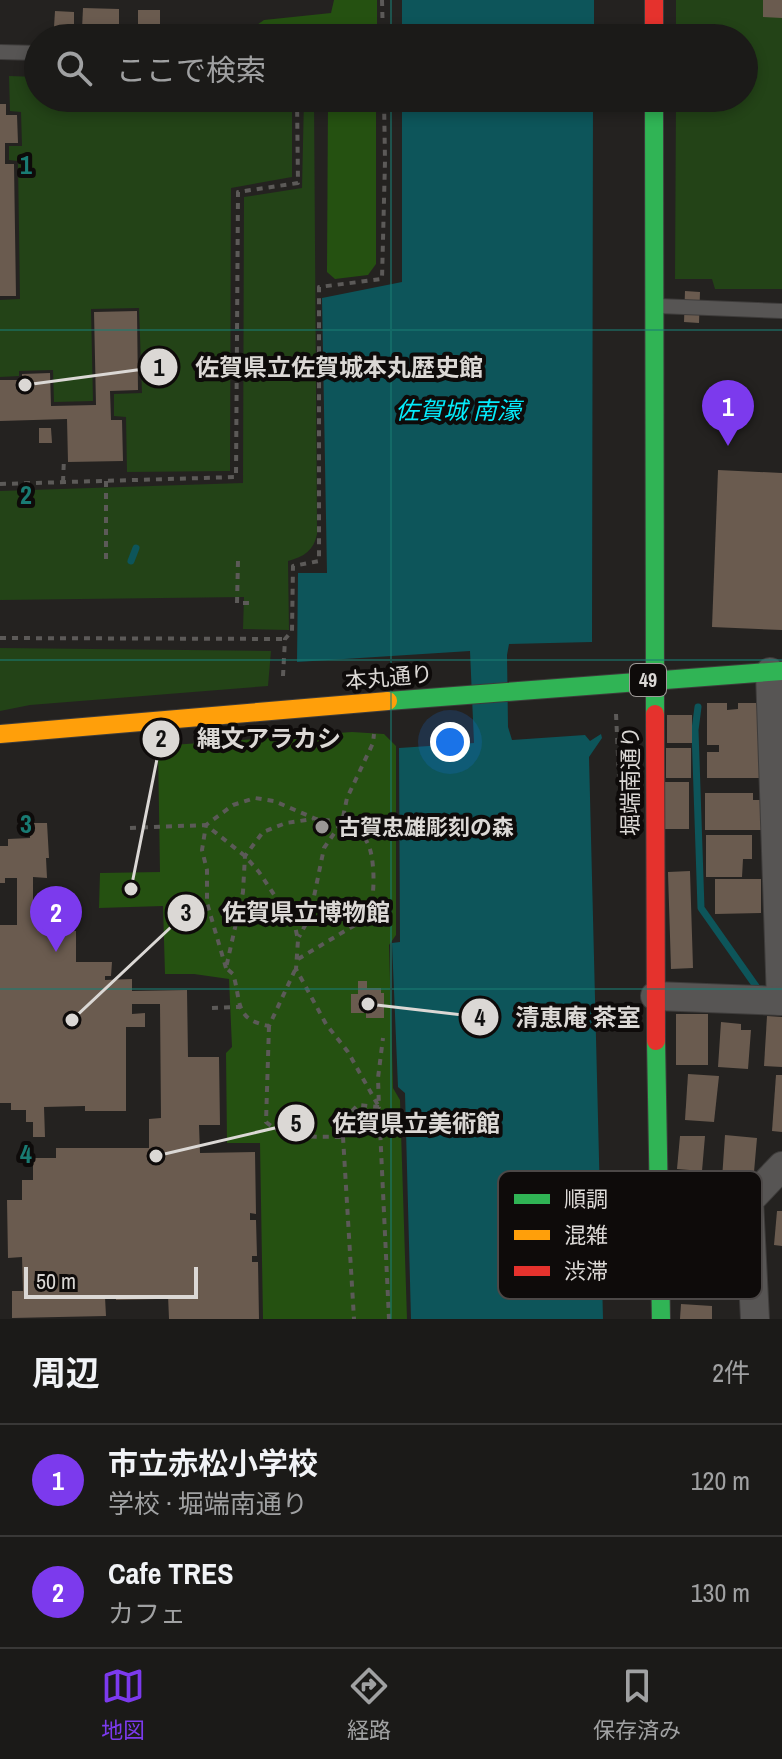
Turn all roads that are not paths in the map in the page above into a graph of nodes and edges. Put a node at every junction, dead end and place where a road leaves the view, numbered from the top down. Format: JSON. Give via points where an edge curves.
{"nodes":[{"id":1,"x":654,"y":0,"type":"edge"},
{"id":2,"x":654,"y":24,"type":"edge"},
{"id":3,"x":0,"y":52,"type":"edge"},
{"id":4,"x":24,"y":53,"type":"edge"},
{"id":5,"x":654,"y":112,"type":"edge"},
{"id":6,"x":654,"y":306,"type":"junction"},
{"id":7,"x":782,"y":311,"type":"edge"},
{"id":8,"x":776,"y":671,"type":"edge"},
{"id":9,"x":655,"y":679,"type":"junction"},
{"id":10,"x":0,"y":734,"type":"edge"},
{"id":11,"x":781,"y":994,"type":"edge"},
{"id":12,"x":655,"y":996,"type":"junction"},
{"id":13,"x":782,"y":1166,"type":"edge"},
{"id":14,"x":658,"y":1171,"type":"edge"},
{"id":15,"x":762,"y":1187,"type":"edge"},
{"id":16,"x":661,"y":1299,"type":"edge"},
{"id":17,"x":754,"y":1299,"type":"edge"},
{"id":18,"x":661,"y":1319,"type":"edge"},
{"id":19,"x":755,"y":1319,"type":"edge"}],
"edges":[{"from":1,"to":2,"type":"street"},
{"from":3,"to":4,"type":"lane"},
{"from":5,"to":6,"type":"street","name":"堀端南通り"},
{"from":6,"to":7,"type":"lane"},
{"from":6,"to":9,"type":"street","name":"堀端南通り"},
{"from":8,"to":9,"type":"street","name":"本丸通り","number":"49"},
{"from":8,"to":11,"type":"street"},
{"from":9,"to":10,"type":"street","name":"本丸通り","number":"49"},
{"from":9,"to":12,"type":"street","name":"堀端南通り"},
{"from":11,"to":12,"type":"street"},
{"from":12,"to":14,"type":"street","name":"堀端南通り"},
{"from":13,"to":15,"type":"street"},
{"from":16,"to":18,"type":"street","name":"堀端南通り"},
{"from":17,"to":19,"type":"street"}]}
